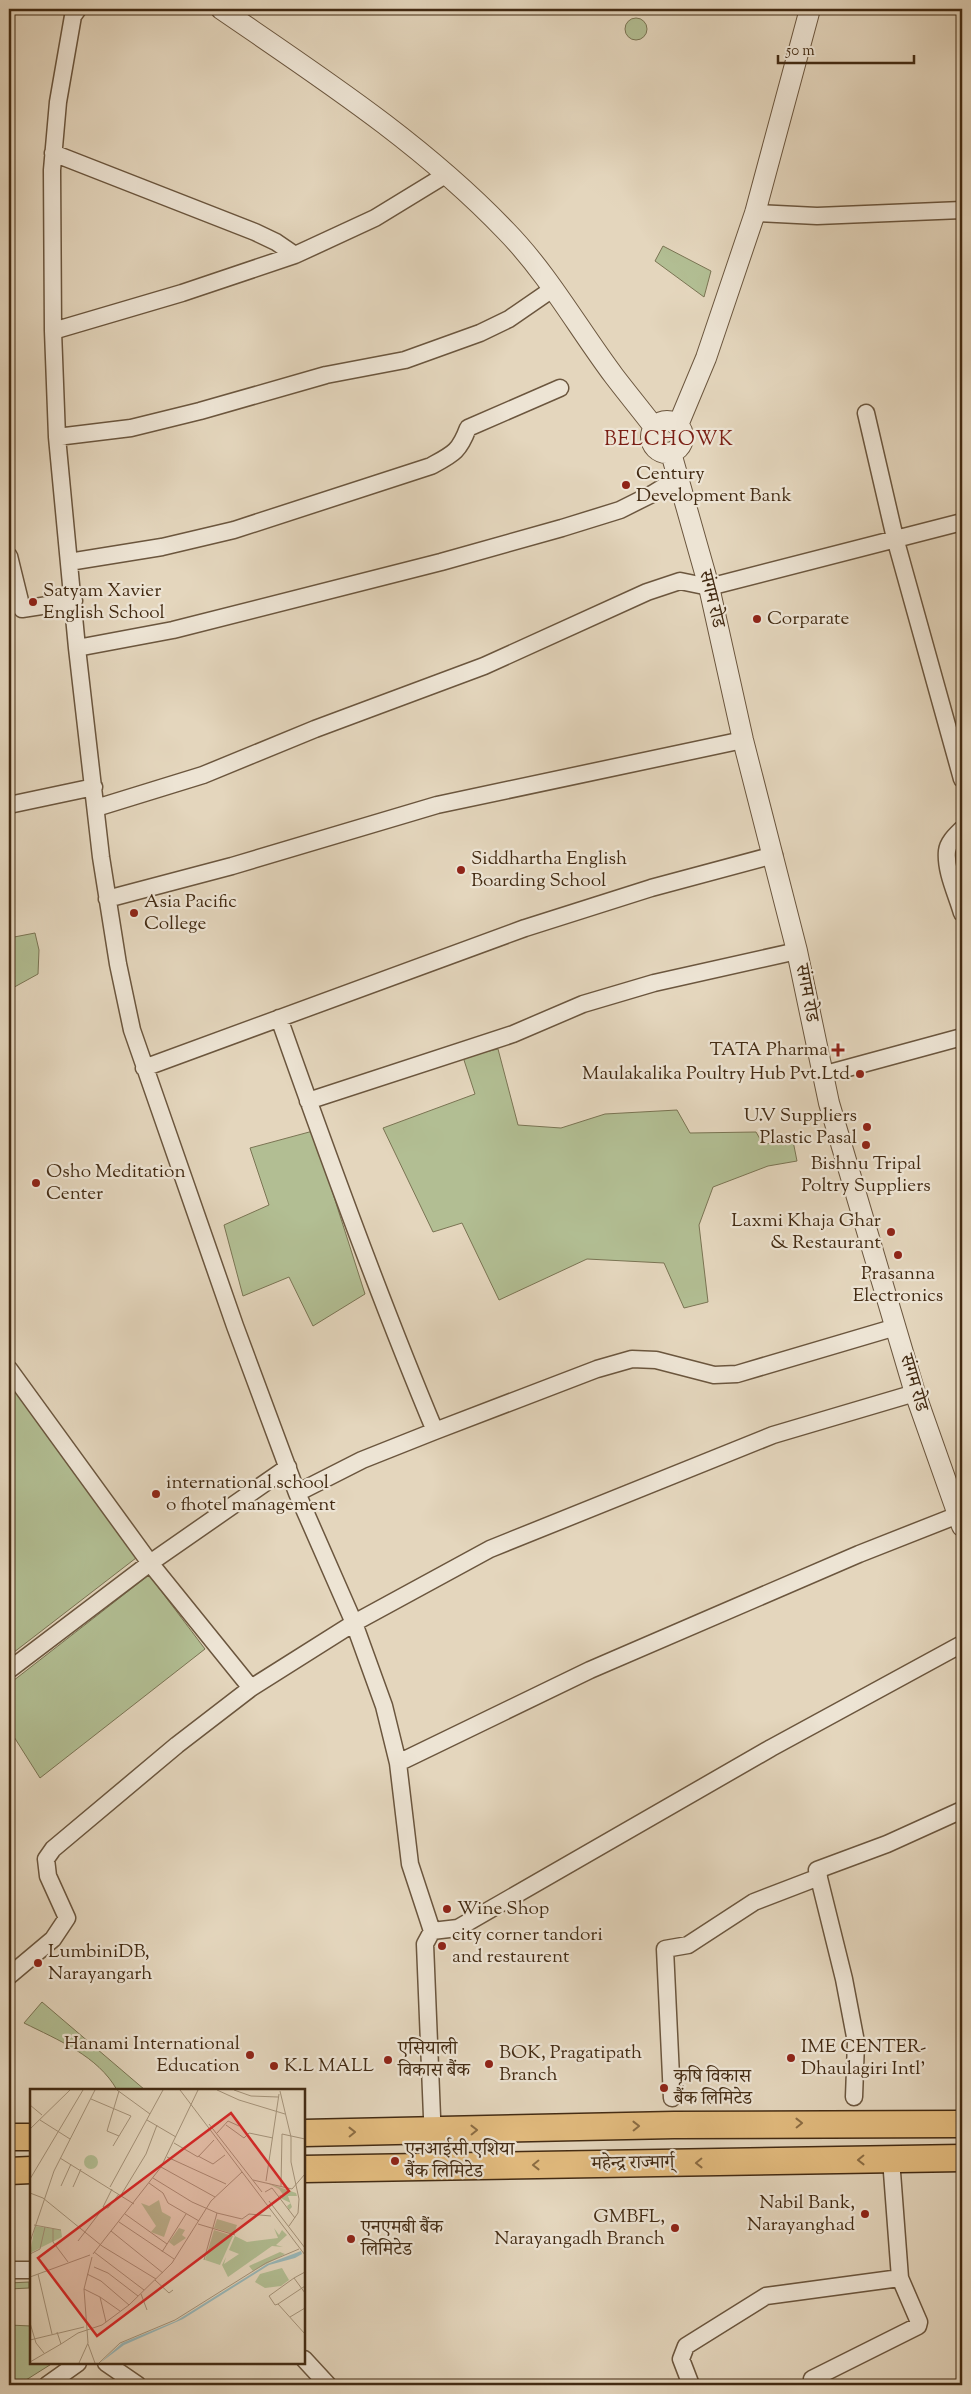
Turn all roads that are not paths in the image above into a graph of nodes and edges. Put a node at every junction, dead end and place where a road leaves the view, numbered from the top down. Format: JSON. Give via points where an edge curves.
{"nodes":[{"id":1,"x":78,"y":9,"type":"edge"},
{"id":2,"x":220,"y":9,"type":"edge"},
{"id":3,"x":810,"y":9,"type":"edge"},
{"id":4,"x":54,"y":153,"type":"junction"},
{"id":5,"x":447,"y":174,"type":"junction"},
{"id":6,"x":962,"y":210,"type":"edge"},
{"id":7,"x":755,"y":213,"type":"junction"},
{"id":8,"x":295,"y":255,"type":"junction"},
{"id":9,"x":554,"y":288,"type":"junction"},
{"id":10,"x":53,"y":331,"type":"junction"},
{"id":11,"x":560,"y":388,"type":"dead end"},
{"id":12,"x":866,"y":413,"type":"dead end"},
{"id":13,"x":678,"y":425,"type":"junction"},
{"id":14,"x":654,"y":427,"type":"junction"},
{"id":15,"x":57,"y":438,"type":"junction"},
{"id":16,"x":671,"y":453,"type":"junction"},
{"id":17,"x":678,"y":478,"type":"junction"},
{"id":18,"x":962,"y":522,"type":"edge"},
{"id":19,"x":895,"y":538,"type":"junction"},
{"id":20,"x":9,"y":556,"type":"edge"},
{"id":21,"x":69,"y":562,"type":"junction"},
{"id":22,"x":709,"y":587,"type":"junction"},
{"id":23,"x":74,"y":602,"type":"junction"},
{"id":24,"x":78,"y":648,"type":"junction"},
{"id":25,"x":743,"y":740,"type":"junction"},
{"id":26,"x":962,"y":779,"type":"edge"},
{"id":27,"x":94,"y":787,"type":"junction"},
{"id":28,"x":9,"y":805,"type":"edge"},
{"id":29,"x":96,"y":808,"type":"junction"},
{"id":30,"x":962,"y":829,"type":"edge"},
{"id":31,"x":774,"y":854,"type":"junction"},
{"id":32,"x":107,"y":899,"type":"junction"},
{"id":33,"x":962,"y":914,"type":"edge"},
{"id":34,"x":797,"y":951,"type":"junction"},
{"id":35,"x":279,"y":1018,"type":"junction"},
{"id":36,"x":962,"y":1037,"type":"edge"},
{"id":37,"x":144,"y":1068,"type":"junction"},
{"id":38,"x":822,"y":1075,"type":"junction"},
{"id":39,"x":308,"y":1100,"type":"junction"},
{"id":40,"x":896,"y":1327,"type":"junction"},
{"id":41,"x":9,"y":1369,"type":"edge"},
{"id":42,"x":915,"y":1393,"type":"junction"},
{"id":43,"x":435,"y":1430,"type":"junction"},
{"id":44,"x":288,"y":1467,"type":"junction"},
{"id":45,"x":298,"y":1493,"type":"junction"},
{"id":46,"x":960,"y":1520,"type":"edge"},
{"id":47,"x":150,"y":1563,"type":"junction"},
{"id":48,"x":354,"y":1623,"type":"junction"},
{"id":49,"x":962,"y":1644,"type":"edge"},
{"id":50,"x":9,"y":1670,"type":"edge"},
{"id":51,"x":251,"y":1688,"type":"junction"},
{"id":52,"x":398,"y":1763,"type":"junction"},
{"id":53,"x":962,"y":1810,"type":"edge"},
{"id":54,"x":818,"y":1877,"type":"junction"},
{"id":55,"x":432,"y":1931,"type":"junction"},
{"id":56,"x":9,"y":1976,"type":"edge"},
{"id":57,"x":854,"y":2097,"type":"dead end"},
{"id":58,"x":672,"y":2098,"type":"dead end"},
{"id":59,"x":962,"y":2124,"type":"edge"},
{"id":60,"x":432,"y":2131,"type":"junction"},
{"id":61,"x":305,"y":2133,"type":"edge"},
{"id":62,"x":9,"y":2137,"type":"edge"},
{"id":63,"x":30,"y":2137,"type":"edge"},
{"id":64,"x":962,"y":2158,"type":"edge"},
{"id":65,"x":891,"y":2159,"type":"junction"},
{"id":66,"x":434,"y":2166,"type":"junction"},
{"id":67,"x":305,"y":2169,"type":"edge"},
{"id":68,"x":30,"y":2170,"type":"edge"},
{"id":69,"x":9,"y":2171,"type":"edge"},
{"id":70,"x":9,"y":2270,"type":"edge"},
{"id":71,"x":30,"y":2270,"type":"edge"},
{"id":72,"x":900,"y":2278,"type":"junction"},
{"id":73,"x":305,"y":2360,"type":"edge"},
{"id":74,"x":77,"y":2364,"type":"edge"},
{"id":75,"x":107,"y":2364,"type":"edge"},
{"id":76,"x":812,"y":2379,"type":"dead end"},
{"id":77,"x":47,"y":2385,"type":"edge"},
{"id":78,"x":138,"y":2385,"type":"edge"},
{"id":79,"x":328,"y":2385,"type":"edge"},
{"id":80,"x":690,"y":2385,"type":"edge"}],
"edges":[{"from":1,"to":4,"type":"street","via":[[73,16],[58,102]]},
{"from":2,"to":5,"type":"street","via":[[358,103]]},
{"from":3,"to":7,"type":"street"},
{"from":4,"to":8,"type":"street","via":[[255,232]]},
{"from":4,"to":10,"type":"street"},
{"from":5,"to":8,"type":"street","via":[[375,218]]},
{"from":5,"to":9,"type":"street","via":[[507,232]]},
{"from":6,"to":7,"type":"street","via":[[817,216]]},
{"from":7,"to":13,"type":"street","via":[[706,358]]},
{"from":8,"to":10,"type":"street"},
{"from":9,"to":14,"type":"street","via":[[614,376]]},
{"from":9,"to":15,"type":"street","via":[[509,319],[480,334],[406,360],[326,375],[130,428]]},
{"from":10,"to":15,"type":"street"},
{"from":11,"to":21,"type":"street","via":[[468,428],[456,453],[431,466],[234,530],[162,547]]},
{"from":12,"to":19,"type":"street"},
{"from":13,"to":14,"type":"street","via":[[663,421]]},
{"from":13,"to":16,"type":"street","via":[[683,441]]},
{"from":14,"to":16,"type":"street","via":[[650,436],[653,446],[661,453]]},
{"from":15,"to":21,"type":"street"},
{"from":16,"to":17,"type":"street","name":"संगम रोड"},
{"from":17,"to":22,"type":"street","name":"संगम रोड"},
{"from":17,"to":24,"type":"street","via":[[620,510],[562,528],[173,630]]},
{"from":18,"to":19,"type":"street"},
{"from":19,"to":22,"type":"street"},
{"from":19,"to":26,"type":"street"},
{"from":20,"to":23,"type":"street","via":[[22,609]]},
{"from":21,"to":23,"type":"street"},
{"from":22,"to":25,"type":"street","name":"संगम रोड"},
{"from":22,"to":29,"type":"street","via":[[680,581],[647,592],[484,666],[203,775]]},
{"from":23,"to":24,"type":"street"},
{"from":24,"to":27,"type":"street"},
{"from":25,"to":31,"type":"street","name":"संगम रोड"},
{"from":25,"to":32,"type":"street","via":[[437,805],[232,866]]},
{"from":27,"to":28,"type":"street"},
{"from":27,"to":29,"type":"street"},
{"from":29,"to":32,"type":"street"},
{"from":30,"to":33,"type":"street","via":[[952,839],[947,851],[948,866]]},
{"from":31,"to":34,"type":"street","name":"संगम रोड"},
{"from":31,"to":35,"type":"street","via":[[525,928]]},
{"from":32,"to":37,"type":"street","via":[[132,1030]]},
{"from":34,"to":38,"type":"street","name":"संगम रोड"},
{"from":34,"to":39,"type":"street","via":[[654,983],[584,1004],[505,1037]]},
{"from":35,"to":37,"type":"street"},
{"from":35,"to":39,"type":"street"},
{"from":36,"to":38,"type":"street"},
{"from":37,"to":44,"type":"street"},
{"from":38,"to":40,"type":"street","name":"संगम रोड"},
{"from":39,"to":43,"type":"street","via":[[393,1331]]},
{"from":40,"to":42,"type":"street","name":"संगम रोड"},
{"from":40,"to":43,"type":"street","via":[[737,1374],[714,1375],[656,1360],[632,1359]]},
{"from":41,"to":47,"type":"street"},
{"from":42,"to":46,"type":"street","name":"संगम रोड"},
{"from":42,"to":48,"type":"street","via":[[773,1435],[490,1549]]},
{"from":43,"to":45,"type":"street","via":[[362,1460]]},
{"from":44,"to":45,"type":"street"},
{"from":44,"to":47,"type":"street"},
{"from":45,"to":48,"type":"street"},
{"from":46,"to":52,"type":"street","via":[[859,1554],[590,1670]]},
{"from":47,"to":50,"type":"street"},
{"from":47,"to":51,"type":"street"},
{"from":48,"to":51,"type":"street"},
{"from":48,"to":52,"type":"street","via":[[384,1706]]},
{"from":49,"to":55,"type":"street","via":[[762,1753],[458,1928]]},
{"from":51,"to":56,"type":"street","via":[[53,1849],[46,1859],[48,1876],[66,1918],[53,1939]]},
{"from":52,"to":55,"type":"street","via":[[410,1864]]},
{"from":53,"to":54,"type":"street","via":[[817,1870]]},
{"from":54,"to":57,"type":"street","via":[[856,2042]]},
{"from":54,"to":58,"type":"street","via":[[754,1902],[688,1945],[665,1949]]},
{"from":55,"to":60,"type":"street","via":[[425,1944]]},
{"from":60,"to":59,"type":"highway","name":"महेन्द्र राज्मार्ग्","one_way":true,"via":[[722,2124]]},
{"from":61,"to":60,"type":"highway","name":"महेन्द्र राज्मार्ग्","one_way":true},
{"from":60,"to":66,"type":"street"},
{"from":62,"to":63,"type":"highway"},
{"from":64,"to":65,"type":"highway","name":"महेन्द्र राज्मार्ग्"},
{"from":65,"to":66,"type":"highway","name":"महेन्द्र राज्मार्ग्","one_way":true},
{"from":65,"to":72,"type":"street"},
{"from":66,"to":67,"type":"highway","name":"महेन्द्र राज्मार्ग्"},
{"from":68,"to":69,"type":"highway"},
{"from":70,"to":71,"type":"street"},
{"from":72,"to":76,"type":"street","via":[[919,2322],[916,2329]]},
{"from":72,"to":80,"type":"street","via":[[766,2296],[686,2346],[681,2359]]},
{"from":73,"to":79,"type":"street"},
{"from":74,"to":77,"type":"street"},
{"from":75,"to":78,"type":"street"}]}
